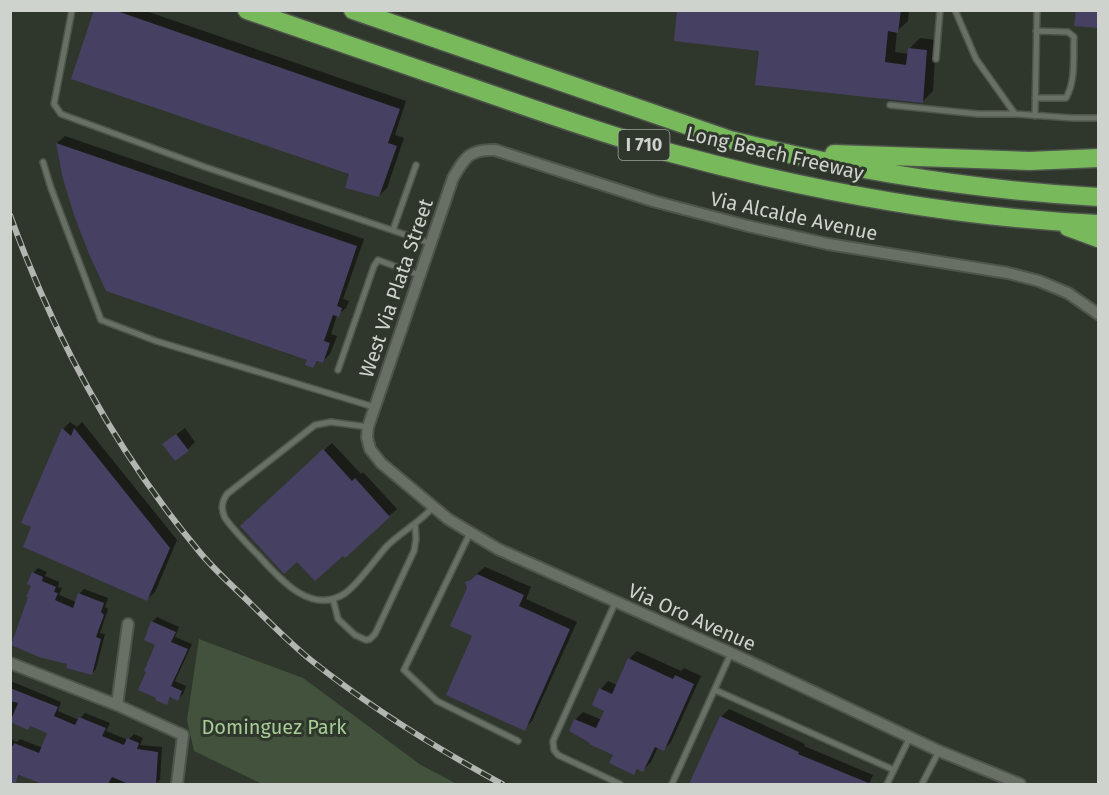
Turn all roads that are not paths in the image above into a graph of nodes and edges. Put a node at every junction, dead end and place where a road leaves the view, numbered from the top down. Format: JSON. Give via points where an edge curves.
{"nodes":[{"id":1,"x":72,"y":10,"type":"edge"},
{"id":2,"x":247,"y":10,"type":"edge"},
{"id":3,"x":353,"y":10,"type":"edge"},
{"id":4,"x":940,"y":10,"type":"edge"},
{"id":5,"x":955,"y":10,"type":"edge"},
{"id":6,"x":1037,"y":10,"type":"edge"},
{"id":7,"x":1036,"y":31,"type":"junction"},
{"id":8,"x":936,"y":59,"type":"dead end"},
{"id":9,"x":1035,"y":98,"type":"junction"},
{"id":10,"x":890,"y":105,"type":"dead end"},
{"id":11,"x":1015,"y":114,"type":"junction"},
{"id":12,"x":1035,"y":116,"type":"junction"},
{"id":13,"x":1098,"y":118,"type":"edge"},
{"id":14,"x":480,"y":150,"type":"joint"},
{"id":15,"x":778,"y":152,"type":"junction"},
{"id":16,"x":1098,"y":158,"type":"edge"},
{"id":17,"x":43,"y":162,"type":"dead end"},
{"id":18,"x":416,"y":165,"type":"dead end"},
{"id":19,"x":1098,"y":197,"type":"edge"},
{"id":20,"x":1056,"y":222,"type":"junction"},
{"id":21,"x":1098,"y":224,"type":"edge"},
{"id":22,"x":393,"y":230,"type":"junction"},
{"id":23,"x":1098,"y":238,"type":"edge"},
{"id":24,"x":430,"y":243,"type":"junction"},
{"id":25,"x":419,"y":275,"type":"junction"},
{"id":26,"x":1098,"y":314,"type":"edge"},
{"id":27,"x":338,"y":370,"type":"dead end"},
{"id":28,"x":374,"y":407,"type":"junction"},
{"id":29,"x":368,"y":427,"type":"junction"},
{"id":30,"x":370,"y":449,"type":"joint"},
{"id":31,"x":433,"y":507,"type":"junction"},
{"id":32,"x":415,"y":524,"type":"junction"},
{"id":33,"x":470,"y":533,"type":"junction"},
{"id":34,"x":333,"y":599,"type":"junction"},
{"id":35,"x":615,"y":603,"type":"junction"},
{"id":36,"x":128,"y":624,"type":"dead end"},
{"id":37,"x":731,"y":654,"type":"junction"},
{"id":38,"x":10,"y":663,"type":"edge"},
{"id":39,"x":715,"y":690,"type":"junction"},
{"id":40,"x":117,"y":705,"type":"junction"},
{"id":41,"x":910,"y":737,"type":"junction"},
{"id":42,"x":518,"y":741,"type":"dead end"},
{"id":43,"x":939,"y":751,"type":"junction"},
{"id":44,"x":894,"y":770,"type":"junction"},
{"id":45,"x":177,"y":784,"type":"edge"},
{"id":46,"x":620,"y":784,"type":"edge"},
{"id":47,"x":672,"y":784,"type":"edge"},
{"id":48,"x":886,"y":784,"type":"edge"},
{"id":49,"x":922,"y":784,"type":"edge"},
{"id":50,"x":1015,"y":784,"type":"edge"}],
"edges":[{"from":1,"to":22,"type":"lane","via":[[54,104],[61,114]]},
{"from":2,"to":20,"type":"highway","name":"Long Beach Freeway","number":"I 710","via":[[603,133],[681,156],[824,190]]},
{"from":3,"to":15,"type":"highway","name":"Long Beach Freeway","number":"I 710","via":[[730,140]]},
{"from":4,"to":8,"type":"lane"},
{"from":5,"to":11,"type":"lane","via":[[976,59]]},
{"from":6,"to":7,"type":"lane"},
{"from":7,"to":9,"type":"lane"},
{"from":7,"to":9,"type":"lane","via":[[1068,33],[1074,37],[1071,89],[1066,98]]},
{"from":9,"to":12,"type":"lane"},
{"from":10,"to":11,"type":"lane"},
{"from":11,"to":12,"type":"lane"},
{"from":12,"to":13,"type":"lane"},
{"from":14,"to":24,"type":"street","name":"West Via Plata Street","via":[[461,162]]},
{"from":14,"to":26,"type":"street","name":"Via Alcalde Avenue","via":[[495,150],[653,201],[748,226],[1040,281],[1068,293]]},
{"from":15,"to":16,"type":"highway","via":[[1029,161]]},
{"from":15,"to":19,"type":"highway","name":"Long Beach Freeway","number":"I 710","via":[[960,184]]},
{"from":17,"to":28,"type":"lane","via":[[101,320]]},
{"from":18,"to":22,"type":"lane"},
{"from":20,"to":21,"type":"highway","name":"Long Beach Freeway","number":"I 710"},
{"from":20,"to":23,"type":"highway"},
{"from":22,"to":24,"type":"lane"},
{"from":24,"to":25,"type":"street","name":"West Via Plata Street"},
{"from":25,"to":27,"type":"lane","via":[[378,260]]},
{"from":25,"to":28,"type":"street","name":"West Via Plata Street"},
{"from":28,"to":29,"type":"street","name":"West Via Plata Street"},
{"from":29,"to":30,"type":"street","name":"West Via Plata Street"},
{"from":29,"to":34,"type":"lane","via":[[331,422],[315,425],[223,500],[222,510],[231,526],[287,586],[307,597]]},
{"from":30,"to":31,"type":"street","name":"Via Oro Avenue","via":[[381,464]]},
{"from":31,"to":32,"type":"lane"},
{"from":31,"to":33,"type":"street","name":"Via Oro Avenue"},
{"from":32,"to":34,"type":"lane","via":[[389,545],[345,593]]},
{"from":32,"to":34,"type":"lane","via":[[414,551],[370,639],[355,635],[338,619]]},
{"from":33,"to":35,"type":"street","name":"Via Oro Avenue"},
{"from":33,"to":42,"type":"lane","via":[[404,670],[437,701]]},
{"from":35,"to":37,"type":"street","name":"Via Oro Avenue"},
{"from":35,"to":46,"type":"lane","via":[[553,741],[558,755]]},
{"from":36,"to":40,"type":"street"},
{"from":37,"to":39,"type":"lane"},
{"from":37,"to":41,"type":"street","name":"Via Oro Avenue"},
{"from":38,"to":40,"type":"street"},
{"from":39,"to":44,"type":"lane"},
{"from":39,"to":47,"type":"lane"},
{"from":40,"to":45,"type":"street","via":[[183,735]]},
{"from":41,"to":43,"type":"street","name":"Via Oro Avenue"},
{"from":41,"to":44,"type":"lane"},
{"from":43,"to":49,"type":"lane"},
{"from":43,"to":50,"type":"street","name":"Via Oro Avenue"},
{"from":44,"to":48,"type":"lane"}]}
